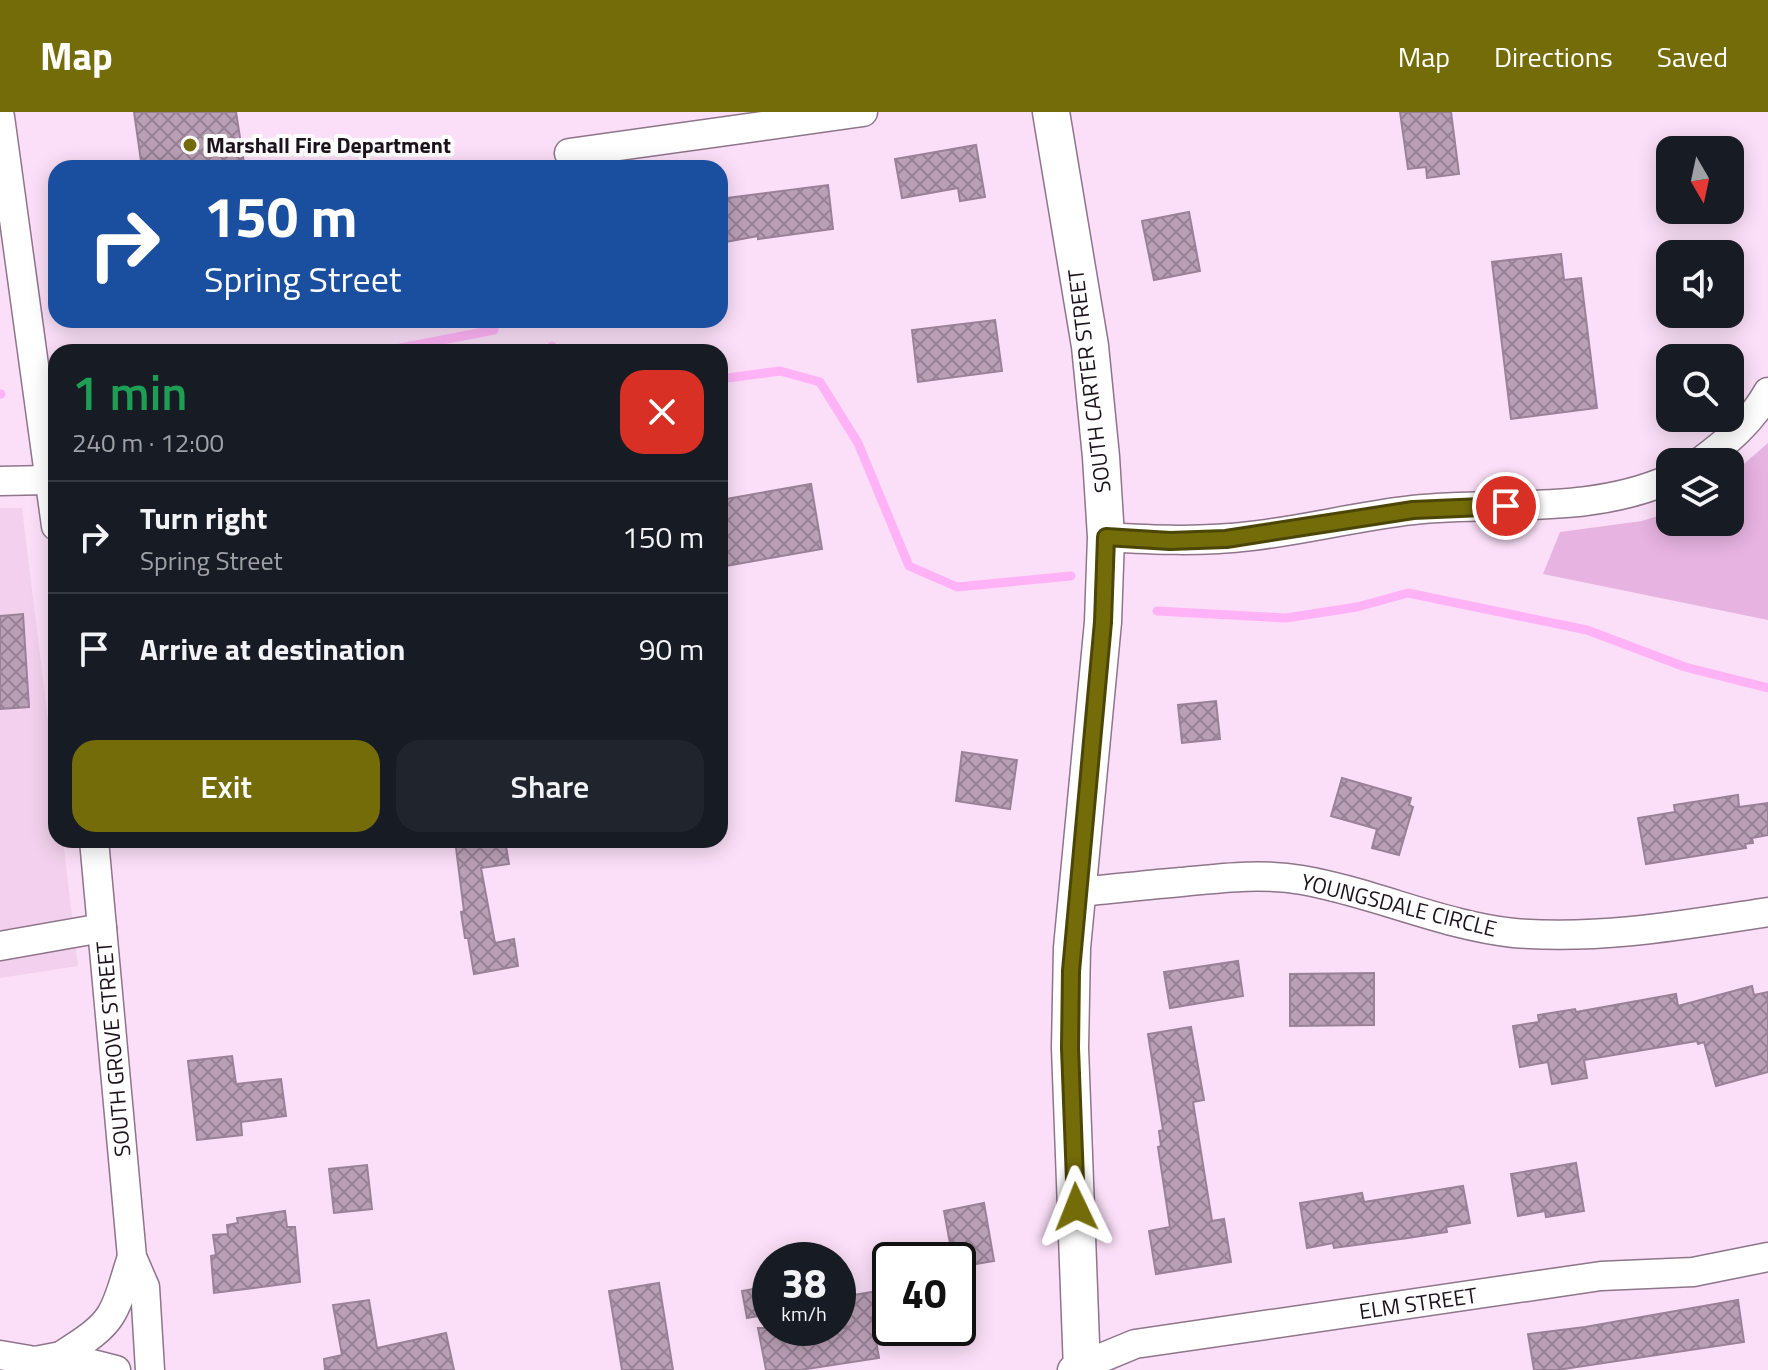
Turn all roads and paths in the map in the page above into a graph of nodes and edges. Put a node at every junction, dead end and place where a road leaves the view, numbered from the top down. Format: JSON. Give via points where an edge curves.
{"nodes":[{"id":1,"x":863,"y":112,"type":"edge"},
{"id":2,"x":1051,"y":112,"type":"edge"},
{"id":3,"x":0,"y":117,"type":"edge"},
{"id":4,"x":569,"y":153,"type":"dead end"},
{"id":5,"x":1768,"y":392,"type":"edge"},
{"id":6,"x":1718,"y":448,"type":"edge"},
{"id":7,"x":48,"y":473,"type":"edge"},
{"id":8,"x":48,"y":480,"type":"edge"},
{"id":9,"x":0,"y":481,"type":"edge"},
{"id":10,"x":1656,"y":484,"type":"edge"},
{"id":11,"x":1106,"y":537,"type":"junction"},
{"id":12,"x":95,"y":848,"type":"edge"},
{"id":13,"x":1078,"y":892,"type":"junction"},
{"id":14,"x":1768,"y":912,"type":"edge"},
{"id":15,"x":102,"y":928,"type":"junction"},
{"id":16,"x":0,"y":946,"type":"edge"},
{"id":17,"x":132,"y":1257,"type":"junction"},
{"id":18,"x":1768,"y":1257,"type":"edge"},
{"id":19,"x":0,"y":1355,"type":"edge"},
{"id":20,"x":42,"y":1362,"type":"edge"},
{"id":21,"x":1078,"y":1369,"type":"edge"},
{"id":22,"x":116,"y":1370,"type":"edge"},
{"id":23,"x":150,"y":1370,"type":"edge"}],
"edges":[{"from":1,"to":4,"type":"street"},
{"from":2,"to":11,"type":"street","name":"SOUTH CARTER STREET","via":[[1090,346]]},
{"from":3,"to":7,"type":"street"},
{"from":5,"to":6,"type":"street","via":[[1738,432]]},
{"from":8,"to":9,"type":"street"},
{"from":10,"to":11,"type":"street","via":[[1561,505],[1413,510],[1226,539]]},
{"from":11,"to":13,"type":"street","name":"SOUTH CARTER STREET"},
{"from":12,"to":15,"type":"street","name":"SOUTH GROVE STREET"},
{"from":13,"to":14,"type":"street","name":"YOUNGSDALE CIRCLE","via":[[1244,875],[1276,877],[1334,887],[1479,927],[1546,935],[1643,931]]},
{"from":13,"to":21,"type":"street","name":"SOUTH CARTER STREET","via":[[1070,1035]]},
{"from":15,"to":16,"type":"street"},
{"from":15,"to":17,"type":"street","name":"SOUTH GROVE STREET"},
{"from":17,"to":20,"type":"street","name":"SOUTH GROVE STREET","via":[[109,1318]]},
{"from":17,"to":23,"type":"street","name":"SOUTH GROVE STREET","via":[[145,1287]]},
{"from":18,"to":21,"type":"street","name":"ELM STREET","via":[[1693,1272],[1601,1276],[1135,1344]]},
{"from":19,"to":20,"type":"street"},
{"from":20,"to":22,"type":"street"}]}
